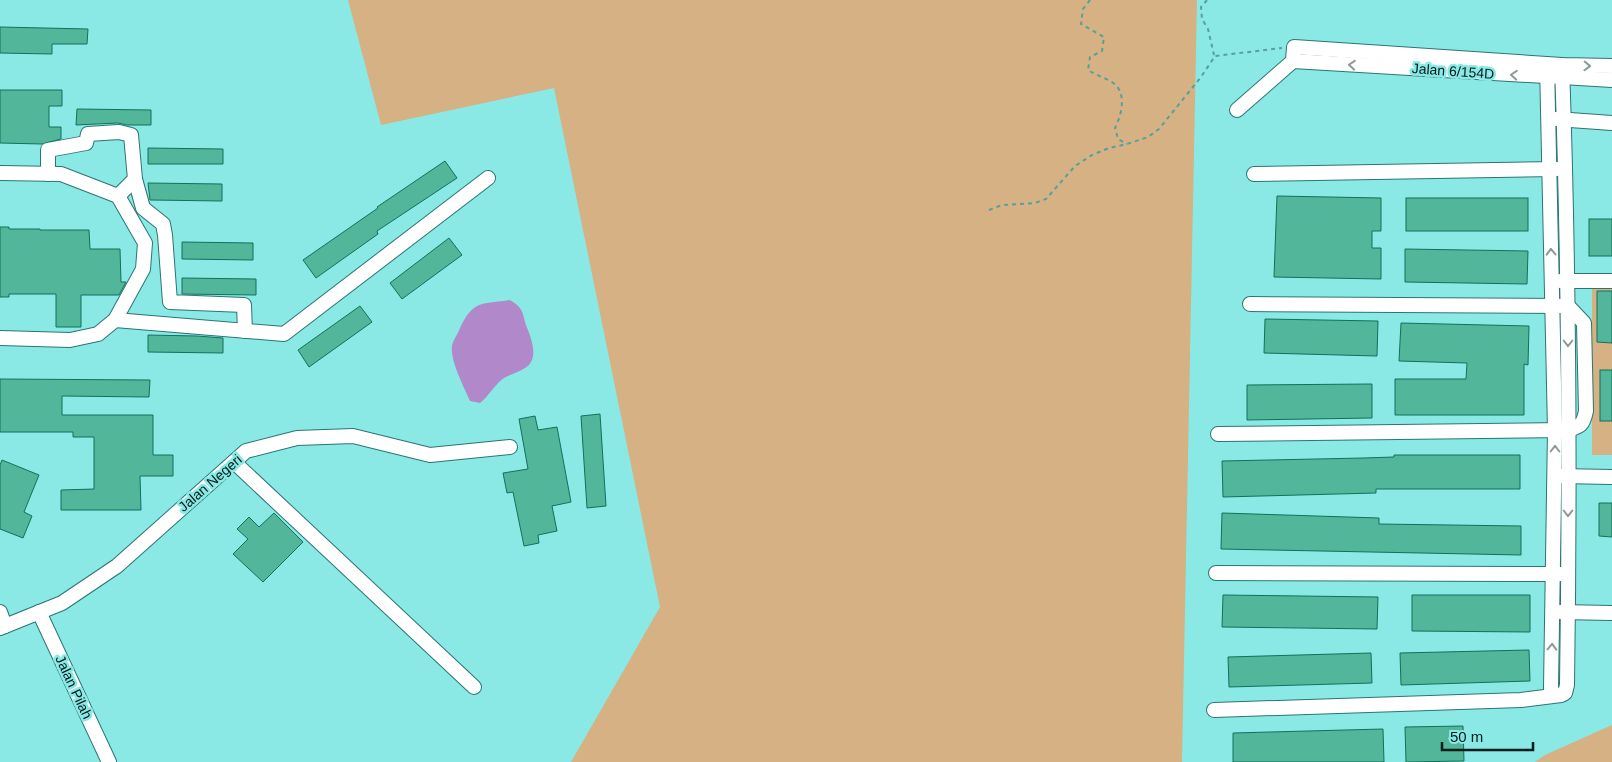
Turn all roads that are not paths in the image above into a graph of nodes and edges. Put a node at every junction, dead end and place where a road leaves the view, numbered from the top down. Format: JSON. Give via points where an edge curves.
{"nodes":[{"id":1,"x":1612,"y":66,"type":"edge"},
{"id":2,"x":1547,"y":70,"type":"junction"},
{"id":3,"x":1562,"y":71,"type":"junction"},
{"id":4,"x":1612,"y":80,"type":"edge"},
{"id":5,"x":1237,"y":110,"type":"dead end"},
{"id":6,"x":1548,"y":119,"type":"junction"},
{"id":7,"x":1564,"y":120,"type":"junction"},
{"id":8,"x":1612,"y":123,"type":"edge"},
{"id":9,"x":1549,"y":169,"type":"junction"},
{"id":10,"x":1565,"y":169,"type":"junction"},
{"id":11,"x":0,"y":174,"type":"edge"},
{"id":12,"x":48,"y":174,"type":"junction"},
{"id":13,"x":1254,"y":174,"type":"dead end"},
{"id":14,"x":488,"y":178,"type":"dead end"},
{"id":15,"x":135,"y":179,"type":"junction"},
{"id":16,"x":118,"y":196,"type":"junction"},
{"id":17,"x":1568,"y":281,"type":"junction"},
{"id":18,"x":1612,"y":281,"type":"edge"},
{"id":19,"x":1552,"y":282,"type":"junction"},
{"id":20,"x":1250,"y":304,"type":"dead end"},
{"id":21,"x":1552,"y":306,"type":"junction"},
{"id":22,"x":1568,"y":306,"type":"junction"},
{"id":23,"x":115,"y":320,"type":"junction"},
{"id":24,"x":245,"y":331,"type":"junction"},
{"id":25,"x":0,"y":338,"type":"edge"},
{"id":26,"x":1561,"y":430,"type":"junction"},
{"id":27,"x":1218,"y":434,"type":"dead end"},
{"id":28,"x":510,"y":447,"type":"dead end"},
{"id":29,"x":234,"y":462,"type":"junction"},
{"id":30,"x":1561,"y":476,"type":"junction"},
{"id":31,"x":1612,"y":477,"type":"edge"},
{"id":32,"x":1216,"y":573,"type":"dead end"},
{"id":33,"x":1554,"y":574,"type":"junction"},
{"id":34,"x":1568,"y":574,"type":"junction"},
{"id":35,"x":0,"y":612,"type":"edge"},
{"id":36,"x":39,"y":612,"type":"junction"},
{"id":37,"x":1553,"y":612,"type":"junction"},
{"id":38,"x":1568,"y":612,"type":"junction"},
{"id":39,"x":1612,"y":613,"type":"edge"},
{"id":40,"x":3,"y":627,"type":"edge"},
{"id":41,"x":474,"y":687,"type":"dead end"},
{"id":42,"x":1554,"y":695,"type":"junction"},
{"id":43,"x":1214,"y":710,"type":"dead end"},
{"id":44,"x":109,"y":762,"type":"edge"}],
"edges":[{"from":3,"to":1,"type":"street","name":"Jalan 6/154D","one_way":true},
{"from":2,"to":3,"type":"street","name":"Jalan 6/154D"},
{"from":2,"to":5,"type":"street","name":"Jalan 6/154D","via":[[1294,54]]},
{"from":2,"to":6,"type":"street"},
{"from":3,"to":4,"type":"street","name":"Jalan 6/154D"},
{"from":3,"to":7,"type":"street"},
{"from":6,"to":7,"type":"street"},
{"from":6,"to":9,"type":"street"},
{"from":7,"to":8,"type":"street"},
{"from":7,"to":10,"type":"street"},
{"from":9,"to":10,"type":"street"},
{"from":9,"to":13,"type":"street"},
{"from":19,"to":9,"type":"street","one_way":true},
{"from":10,"to":17,"type":"street"},
{"from":11,"to":12,"type":"street"},
{"from":12,"to":15,"type":"street","via":[[48,150],[86,142],[88,134],[119,132],[131,135]]},
{"from":12,"to":16,"type":"street","via":[[62,174]]},
{"from":14,"to":24,"type":"street","via":[[284,334]]},
{"from":15,"to":16,"type":"street"},
{"from":15,"to":24,"type":"street","via":[[143,208],[163,224],[170,302],[244,305]]},
{"from":16,"to":23,"type":"street","via":[[145,243],[143,269]]},
{"from":17,"to":18,"type":"street"},
{"from":17,"to":19,"type":"street"},
{"from":17,"to":22,"type":"street"},
{"from":19,"to":21,"type":"street"},
{"from":20,"to":21,"type":"street"},
{"from":21,"to":22,"type":"street"},
{"from":21,"to":26,"type":"street"},
{"from":22,"to":26,"type":"street"},
{"from":23,"to":24,"type":"street"},
{"from":23,"to":25,"type":"street","via":[[98,334],[70,340]]},
{"from":26,"to":27,"type":"street"},
{"from":26,"to":30,"type":"street"},
{"from":28,"to":29,"type":"street","name":"Jalan Negeri","via":[[430,455],[352,436],[296,438],[246,451]]},
{"from":29,"to":36,"type":"street","name":"Jalan Negeri","via":[[117,566],[62,603]]},
{"from":29,"to":41,"type":"street"},
{"from":30,"to":31,"type":"street"},
{"from":30,"to":33,"type":"street"},
{"from":30,"to":34,"type":"street","one_way":true},
{"from":32,"to":33,"type":"street"},
{"from":33,"to":34,"type":"street"},
{"from":33,"to":37,"type":"street"},
{"from":34,"to":38,"type":"street"},
{"from":35,"to":40,"type":"street"},
{"from":36,"to":40,"type":"street","name":"Jalan Negeri"},
{"from":36,"to":44,"type":"street","name":"Jalan Pilah"},
{"from":37,"to":38,"type":"street"},
{"from":42,"to":37,"type":"street","one_way":true,"via":[[1551,688]]},
{"from":38,"to":39,"type":"street"},
{"from":38,"to":42,"type":"street","via":[[1567,685],[1565,693]]},
{"from":42,"to":43,"type":"street","via":[[1520,700]]}]}
